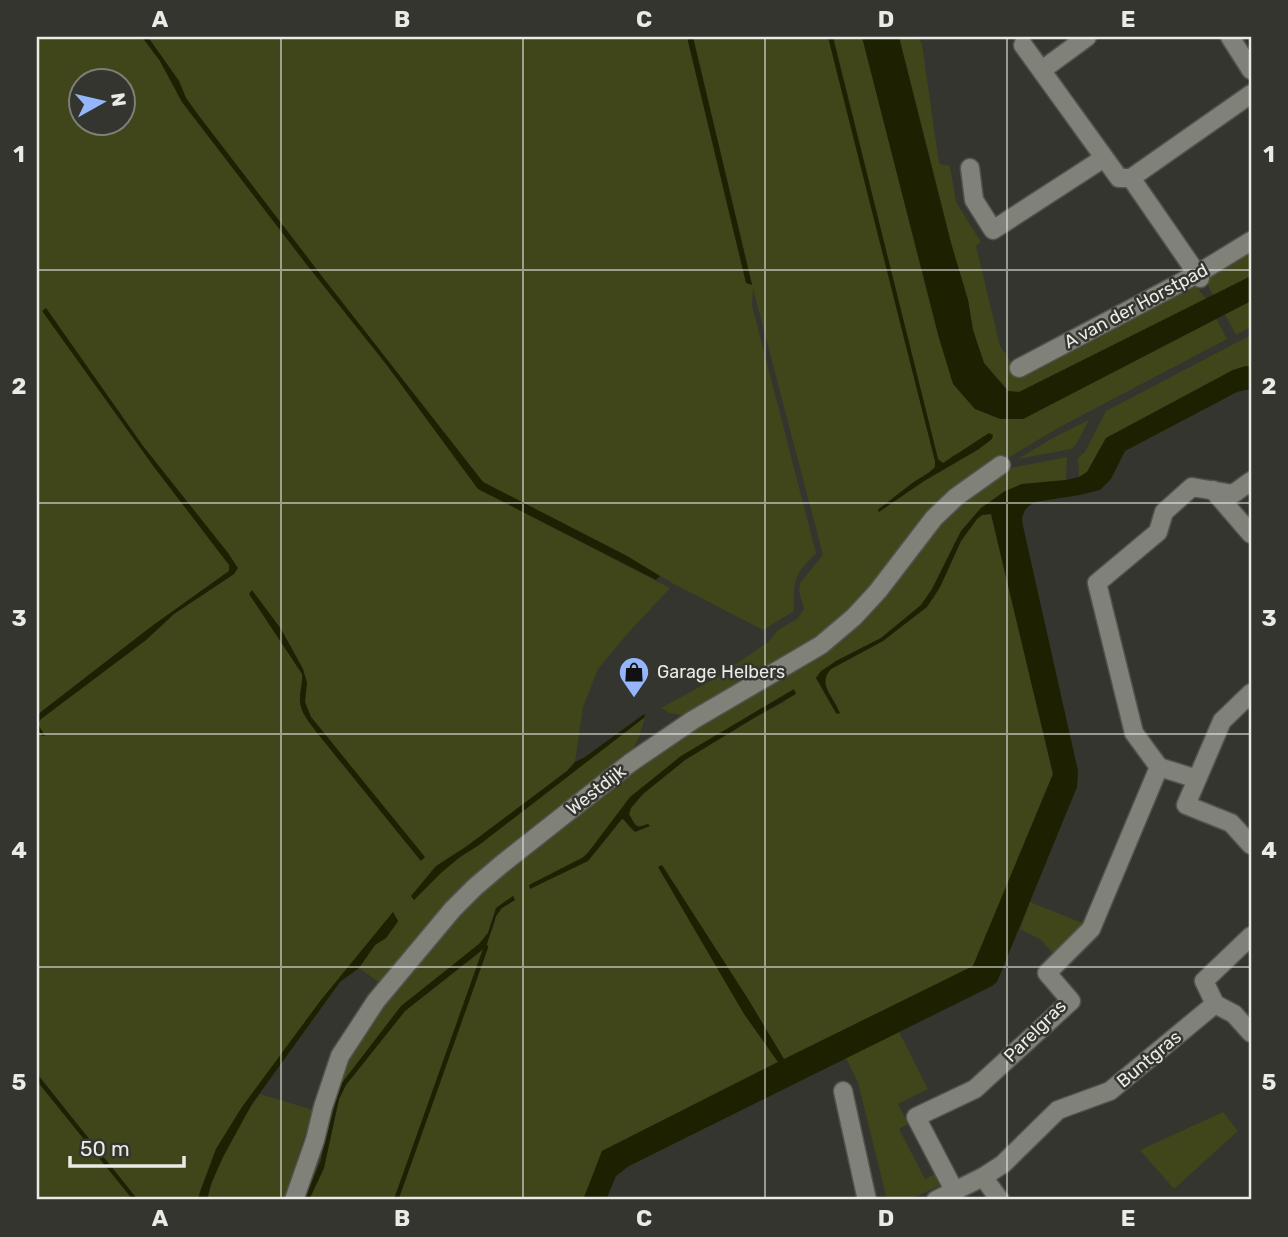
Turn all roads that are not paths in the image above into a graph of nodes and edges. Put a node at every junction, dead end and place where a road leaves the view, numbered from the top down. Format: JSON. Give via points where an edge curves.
{"nodes":[{"id":1,"x":1087,"y":37,"type":"edge"},
{"id":2,"x":1230,"y":37,"type":"edge"},
{"id":3,"x":1068,"y":42,"type":"edge"},
{"id":4,"x":1023,"y":45,"type":"dead end"},
{"id":5,"x":1042,"y":70,"type":"junction"},
{"id":6,"x":1251,"y":70,"type":"edge"},
{"id":7,"x":1251,"y":94,"type":"edge"},
{"id":8,"x":1104,"y":158,"type":"junction"},
{"id":9,"x":970,"y":168,"type":"dead end"},
{"id":10,"x":1131,"y":177,"type":"junction"},
{"id":11,"x":1251,"y":241,"type":"edge"},
{"id":12,"x":1198,"y":276,"type":"junction"},
{"id":13,"x":1019,"y":368,"type":"dead end"},
{"id":14,"x":1001,"y":466,"type":"dead end"},
{"id":15,"x":1251,"y":481,"type":"edge"},
{"id":16,"x":1213,"y":490,"type":"junction"},
{"id":17,"x":1251,"y":534,"type":"edge"},
{"id":18,"x":1251,"y":693,"type":"edge"},
{"id":19,"x":1159,"y":767,"type":"junction"},
{"id":20,"x":1197,"y":779,"type":"junction"},
{"id":21,"x":1251,"y":845,"type":"edge"},
{"id":22,"x":1251,"y":936,"type":"edge"},
{"id":23,"x":1215,"y":1004,"type":"junction"},
{"id":24,"x":1251,"y":1033,"type":"edge"},
{"id":25,"x":843,"y":1091,"type":"dead end"},
{"id":26,"x":983,"y":1177,"type":"junction"},
{"id":27,"x":955,"y":1192,"type":"junction"},
{"id":28,"x":294,"y":1200,"type":"edge"},
{"id":29,"x":867,"y":1200,"type":"edge"},
{"id":30,"x":936,"y":1200,"type":"edge"},
{"id":31,"x":1000,"y":1200,"type":"edge"}],
"edges":[{"from":1,"to":3,"type":"street"},
{"from":2,"to":6,"type":"street"},
{"from":3,"to":5,"type":"street"},
{"from":4,"to":5,"type":"street"},
{"from":5,"to":8,"type":"street"},
{"from":7,"to":10,"type":"street"},
{"from":8,"to":9,"type":"street","via":[[993,230],[974,200]]},
{"from":8,"to":10,"type":"street","via":[[1119,178]]},
{"from":10,"to":12,"type":"street"},
{"from":11,"to":12,"type":"street","name":"A van der Horstpad"},
{"from":12,"to":13,"type":"street","name":"A van der Horstpad"},
{"from":14,"to":28,"type":"street","name":"Westdijk","via":[[934,518],[878,591],[821,645],[693,720],[630,764],[502,864],[453,909],[376,1001],[340,1056]]},
{"from":15,"to":16,"type":"street","via":[[1233,494]]},
{"from":16,"to":17,"type":"street"},
{"from":16,"to":19,"type":"street","via":[[1192,487],[1164,512],[1158,532],[1097,583],[1134,733]]},
{"from":18,"to":20,"type":"street","via":[[1222,721]]},
{"from":19,"to":20,"type":"street"},
{"from":19,"to":27,"type":"street","name":"Parelgras","via":[[1091,929],[1047,973],[1071,1001],[975,1088],[916,1117]]},
{"from":20,"to":21,"type":"street","via":[[1186,805],[1231,823]]},
{"from":22,"to":23,"type":"street","via":[[1204,981]]},
{"from":23,"to":24,"type":"street","via":[[1234,1014]]},
{"from":23,"to":26,"type":"street","name":"Buntgras","via":[[1110,1091],[1058,1110],[1003,1164]]},
{"from":25,"to":29,"type":"street"},
{"from":26,"to":27,"type":"street","name":"Buntgras"},
{"from":26,"to":31,"type":"street"},
{"from":27,"to":30,"type":"street","name":"Buntgras"}]}
